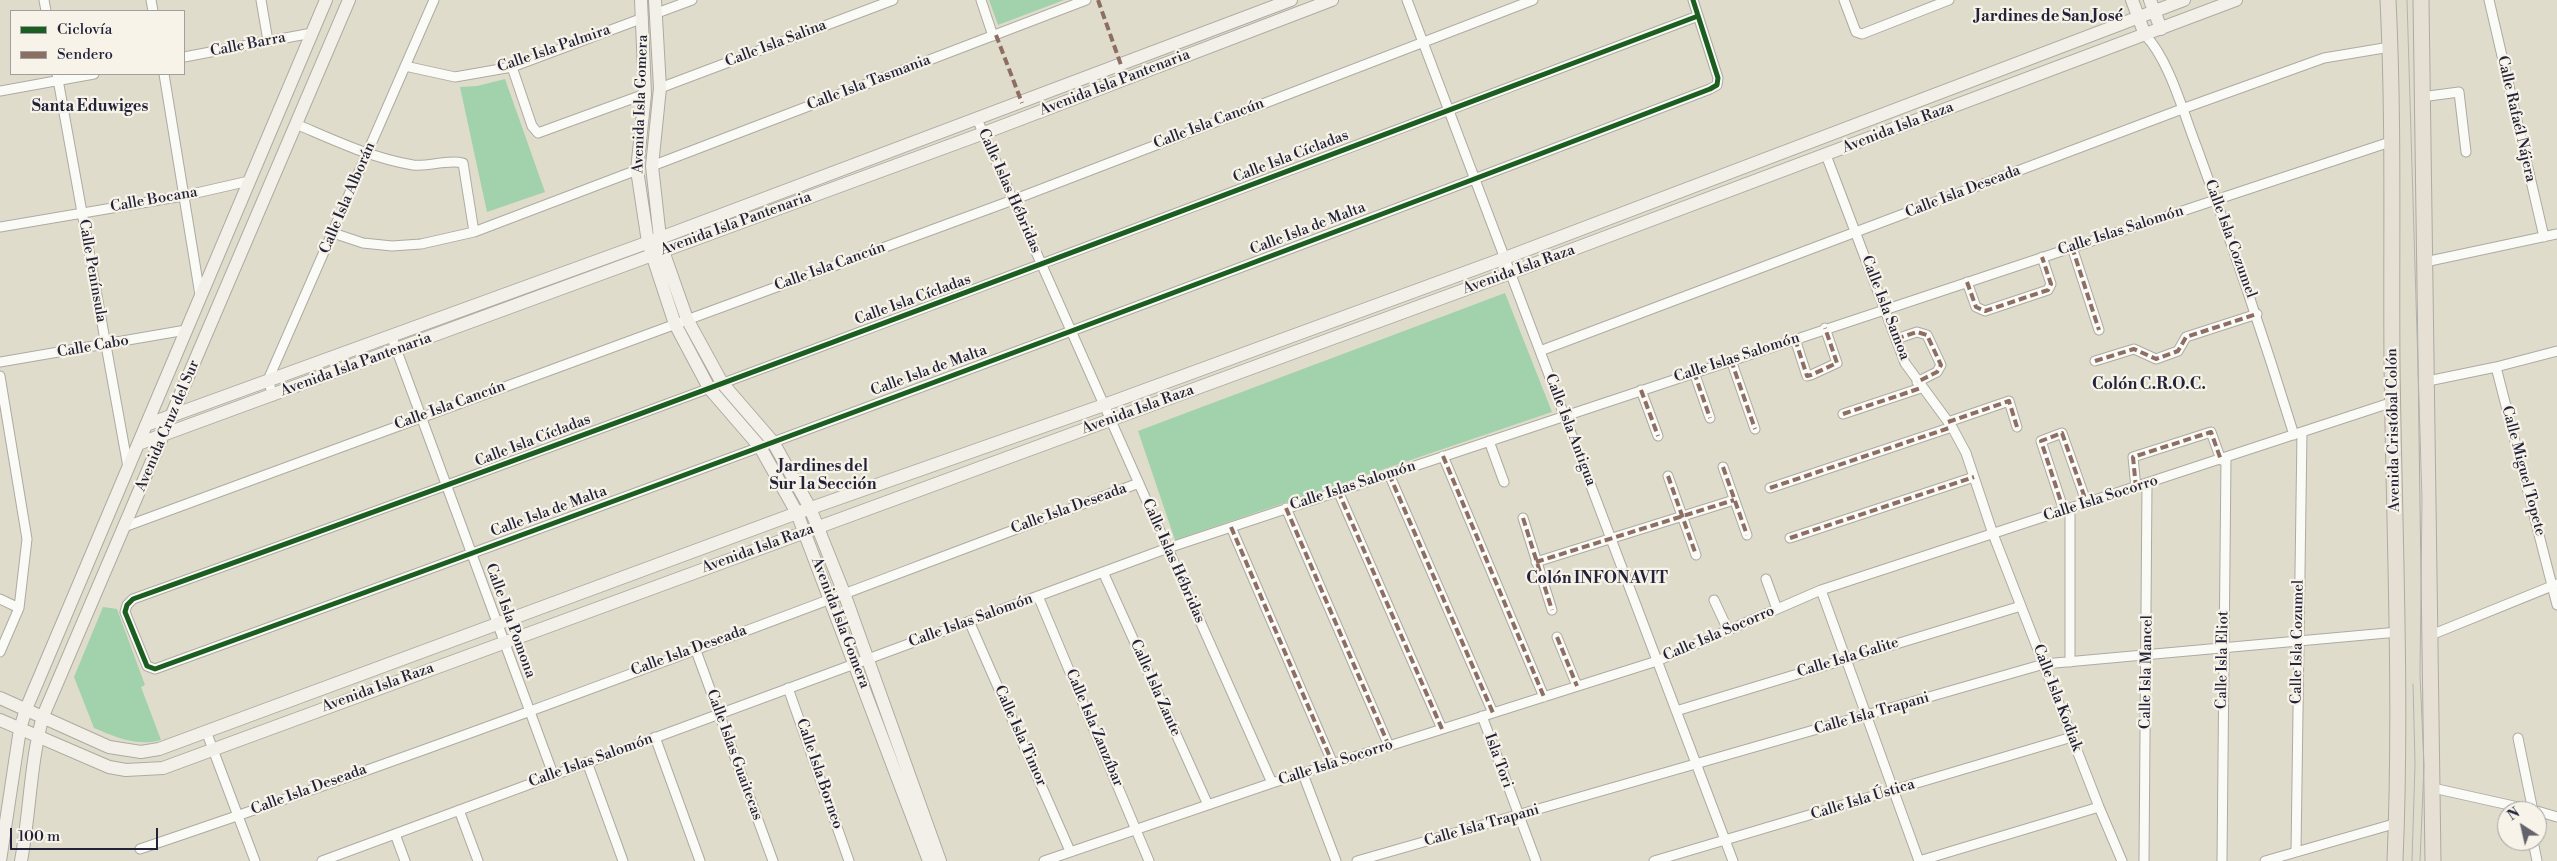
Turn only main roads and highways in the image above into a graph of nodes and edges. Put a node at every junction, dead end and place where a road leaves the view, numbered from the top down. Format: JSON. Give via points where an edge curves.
{"nodes":[{"id":1,"x":2388,"y":0,"type":"edge"},
{"id":2,"x":2421,"y":0,"type":"edge"},
{"id":3,"x":2432,"y":858,"type":"edge"},
{"id":4,"x":2395,"y":861,"type":"edge"}],
"edges":[{"from":1,"to":4,"type":"main road","name":"Avenida Cristóbal Colón","via":[[2393,141],[2393,402],[2398,632]]},
{"from":2,"to":3,"type":"main road"}]}
